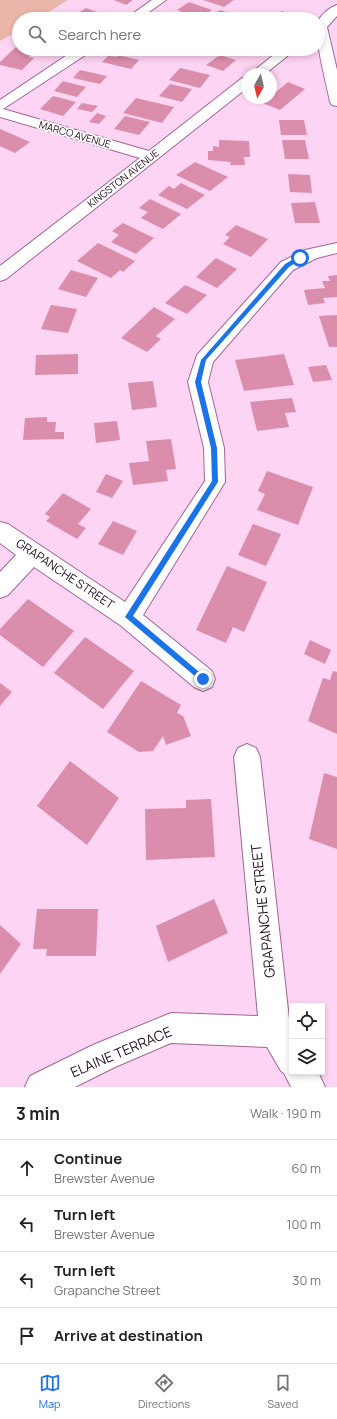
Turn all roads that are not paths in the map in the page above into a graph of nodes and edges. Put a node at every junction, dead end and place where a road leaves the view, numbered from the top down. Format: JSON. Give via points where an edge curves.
{"nodes":[{"id":1,"x":160,"y":0,"type":"edge"},
{"id":2,"x":337,"y":9,"type":"edge"},
{"id":3,"x":142,"y":12,"type":"edge"},
{"id":4,"x":325,"y":20,"type":"edge"},
{"id":5,"x":325,"y":46,"type":"edge"},
{"id":6,"x":75,"y":56,"type":"edge"},
{"id":7,"x":280,"y":56,"type":"edge"},
{"id":8,"x":265,"y":68,"type":"edge"},
{"id":9,"x":241,"y":86,"type":"edge"},
{"id":10,"x":337,"y":102,"type":"edge"},
{"id":11,"x":0,"y":106,"type":"edge"},
{"id":12,"x":0,"y":113,"type":"edge"},
{"id":13,"x":151,"y":156,"type":"junction"},
{"id":14,"x":337,"y":248,"type":"edge"},
{"id":15,"x":0,"y":275,"type":"edge"},
{"id":16,"x":0,"y":530,"type":"edge"},
{"id":17,"x":32,"y":554,"type":"junction"},
{"id":18,"x":0,"y":588,"type":"edge"},
{"id":19,"x":128,"y":617,"type":"junction"},
{"id":20,"x":203,"y":679,"type":"dead end"},
{"id":21,"x":247,"y":757,"type":"dead end"},
{"id":22,"x":275,"y":1032,"type":"junction"},
{"id":23,"x":289,"y":1055,"type":"edge"},
{"id":24,"x":302,"y":1075,"type":"edge"},
{"id":25,"x":41,"y":1087,"type":"edge"},
{"id":26,"x":309,"y":1087,"type":"edge"}],
"edges":[{"from":1,"to":3,"type":"street"},
{"from":2,"to":4,"type":"street"},
{"from":5,"to":10,"type":"street"},
{"from":6,"to":11,"type":"street"},
{"from":7,"to":8,"type":"street"},
{"from":9,"to":13,"type":"street","name":"KINGSTON AVENUE"},
{"from":12,"to":13,"type":"street","name":"MARCO AVENUE"},
{"from":13,"to":15,"type":"street","name":"KINGSTON AVENUE"},
{"from":14,"to":19,"type":"street","via":[[319,251],[287,266],[204,360],[198,382],[214,448],[215,482]]},
{"from":16,"to":17,"type":"street","name":"GRAPANCHE STREET"},
{"from":17,"to":18,"type":"street"},
{"from":17,"to":19,"type":"street","name":"GRAPANCHE STREET"},
{"from":19,"to":20,"type":"street","name":"GRAPANCHE STREET"},
{"from":21,"to":22,"type":"street","name":"GRAPANCHE STREET"},
{"from":22,"to":23,"type":"street","name":"GRAPANCHE STREET"},
{"from":22,"to":25,"type":"street","name":"ELAINE TERRACE","via":[[171,1028],[104,1056]]},
{"from":24,"to":26,"type":"street"}]}
